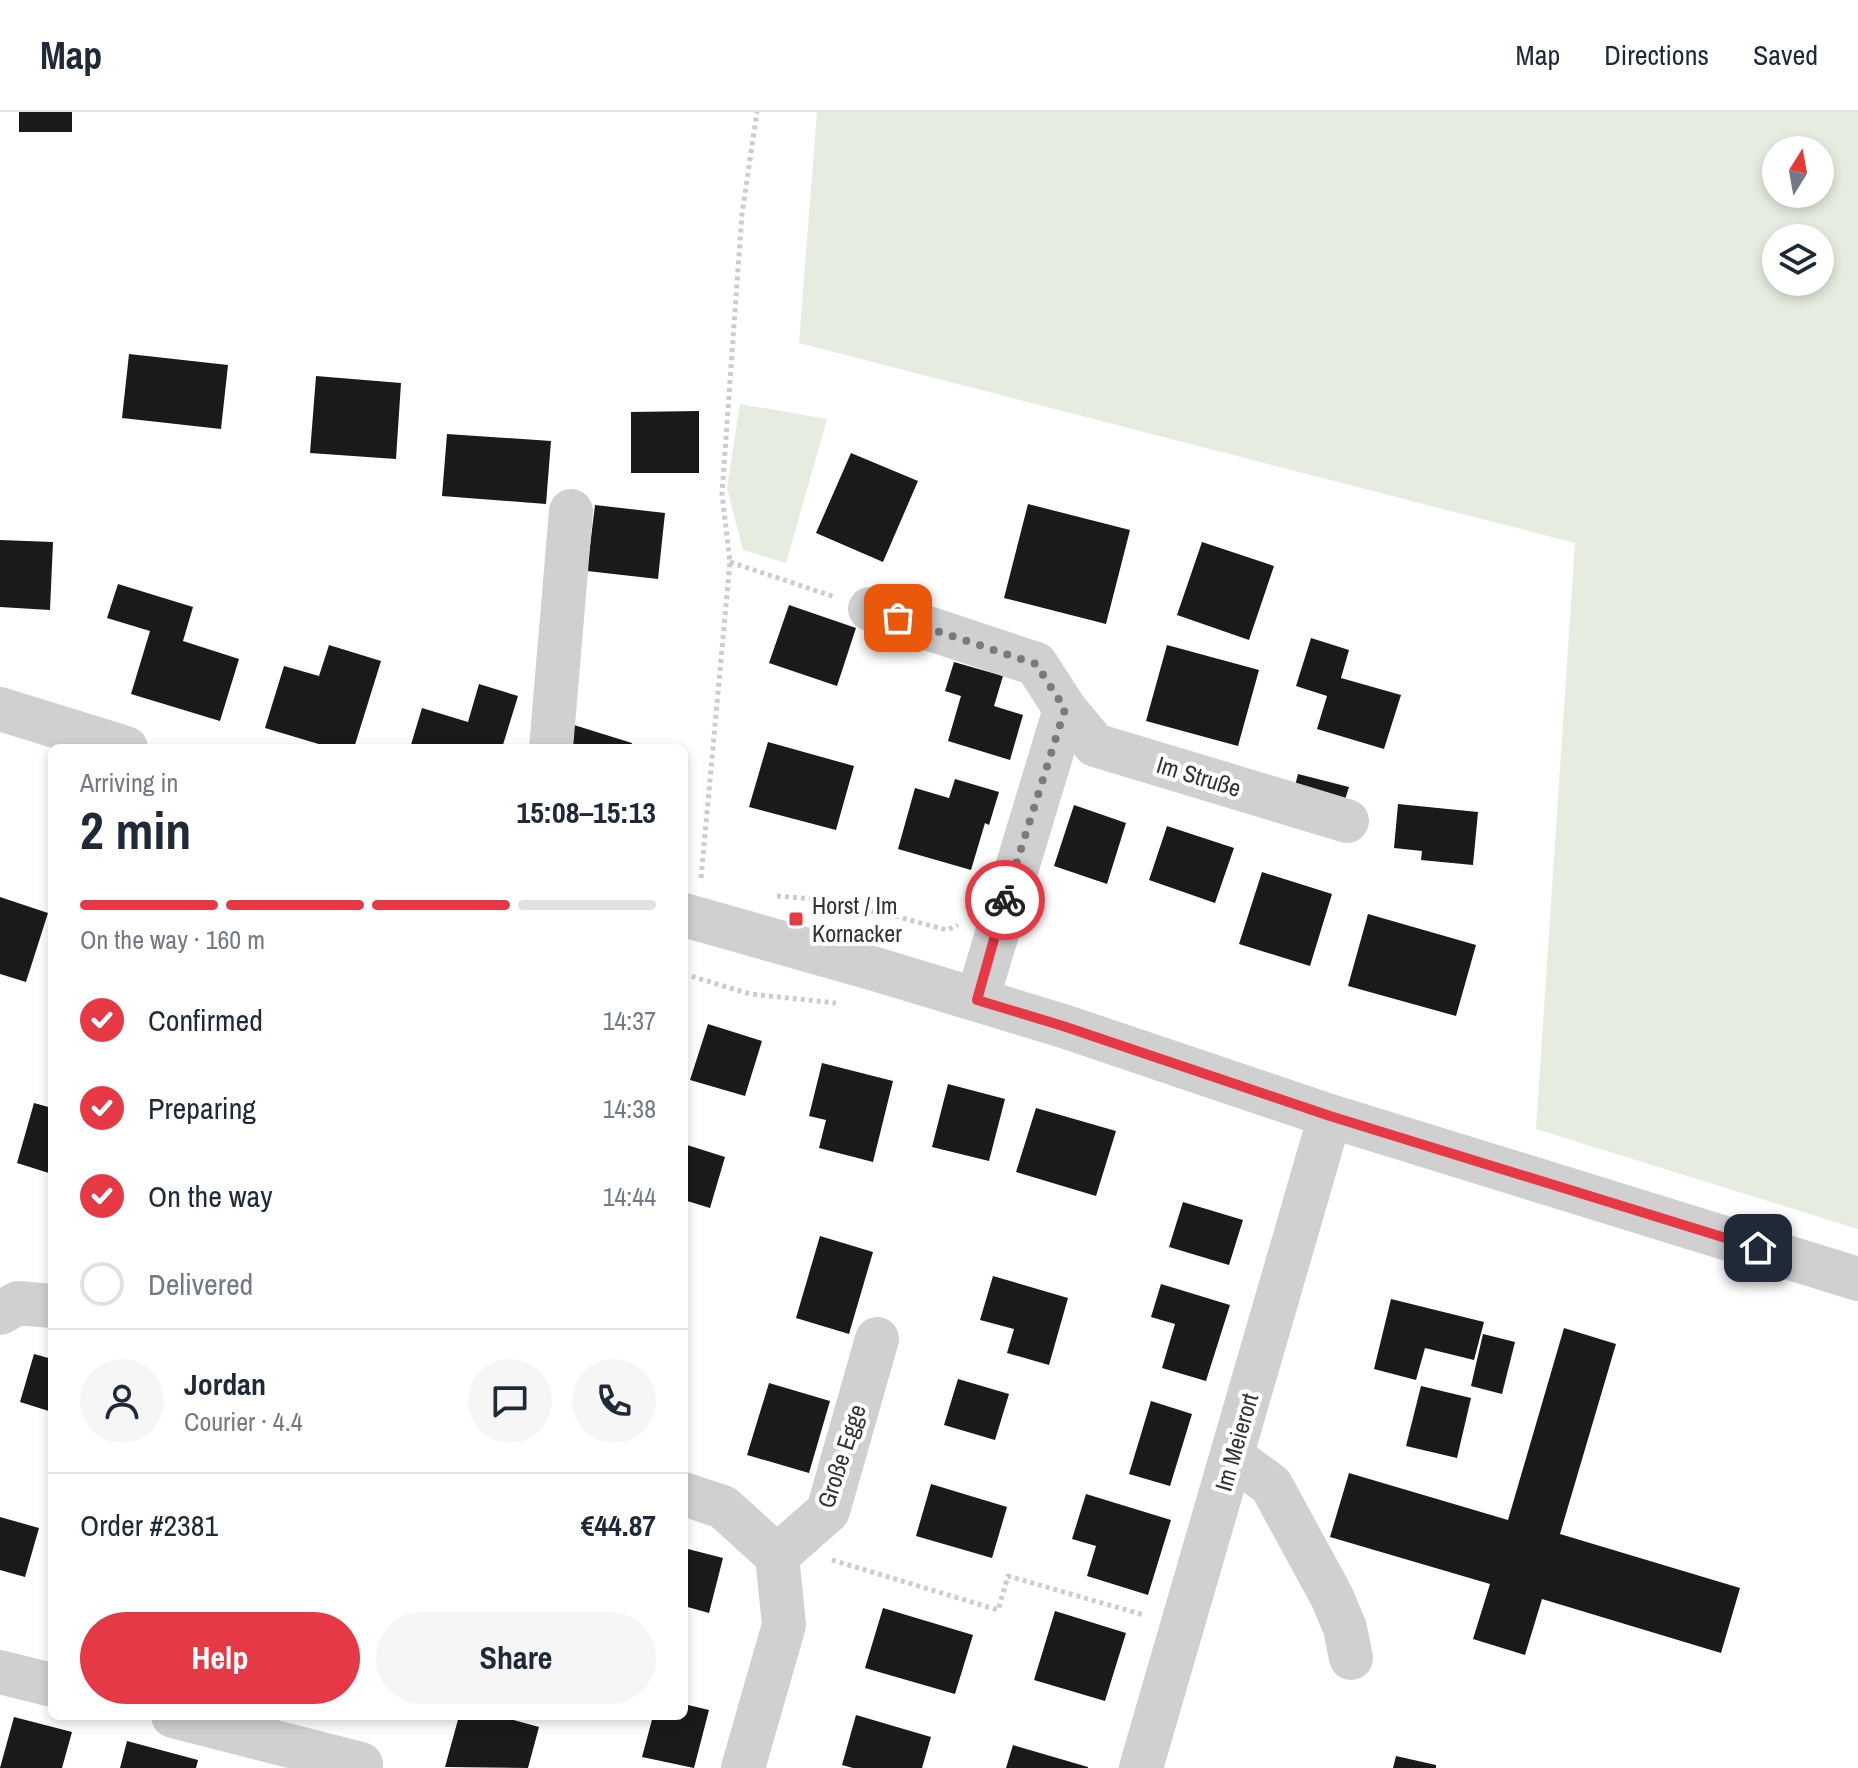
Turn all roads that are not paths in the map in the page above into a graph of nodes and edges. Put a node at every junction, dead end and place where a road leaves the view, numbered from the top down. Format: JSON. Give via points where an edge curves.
{"nodes":[{"id":1,"x":571,"y":511,"type":"dead end"},
{"id":2,"x":870,"y":609,"type":"road end"},
{"id":3,"x":0,"y":709,"type":"edge"},
{"id":4,"x":1065,"y":709,"type":"junction"},
{"id":5,"x":113,"y":744,"type":"edge"},
{"id":6,"x":551,"y":744,"type":"edge"},
{"id":7,"x":1347,"y":821,"type":"dead end"},
{"id":8,"x":690,"y":917,"type":"edge"},
{"id":9,"x":977,"y":1000,"type":"junction"},
{"id":10,"x":1330,"y":1116,"type":"junction"},
{"id":11,"x":1858,"y":1279,"type":"edge"},
{"id":12,"x":48,"y":1306,"type":"edge"},
{"id":13,"x":0,"y":1313,"type":"edge"},
{"id":14,"x":877,"y":1339,"type":"dead end"},
{"id":15,"x":1230,"y":1463,"type":"junction"},
{"id":16,"x":688,"y":1495,"type":"edge"},
{"id":17,"x":777,"y":1556,"type":"junction"},
{"id":18,"x":1351,"y":1658,"type":"dead end"},
{"id":19,"x":0,"y":1672,"type":"edge"},
{"id":20,"x":48,"y":1684,"type":"edge"},
{"id":21,"x":189,"y":1720,"type":"edge"},
{"id":22,"x":361,"y":1764,"type":"dead end"},
{"id":23,"x":743,"y":1768,"type":"edge"},
{"id":24,"x":1141,"y":1768,"type":"edge"}],
"edges":[{"from":1,"to":6,"type":"street"},
{"from":2,"to":4,"type":"street","name":"Im Struße","via":[[1036,664]]},
{"from":3,"to":5,"type":"street"},
{"from":4,"to":7,"type":"street","name":"Im Struße","via":[[1095,745]]},
{"from":4,"to":9,"type":"street"},
{"from":8,"to":9,"type":"street"},
{"from":9,"to":10,"type":"street"},
{"from":10,"to":11,"type":"street"},
{"from":10,"to":15,"type":"street","name":"Im Meierort"},
{"from":12,"to":13,"type":"street","via":[[18,1303]]},
{"from":14,"to":17,"type":"street","name":"Große Egge","via":[[828,1511]]},
{"from":15,"to":18,"type":"street","via":[[1245,1466],[1271,1485],[1332,1597]]},
{"from":15,"to":24,"type":"street","name":"Im Meierort"},
{"from":16,"to":17,"type":"street","via":[[723,1507]]},
{"from":17,"to":23,"type":"street","via":[[784,1625]]},
{"from":19,"to":20,"type":"street"},
{"from":21,"to":22,"type":"street"}]}
